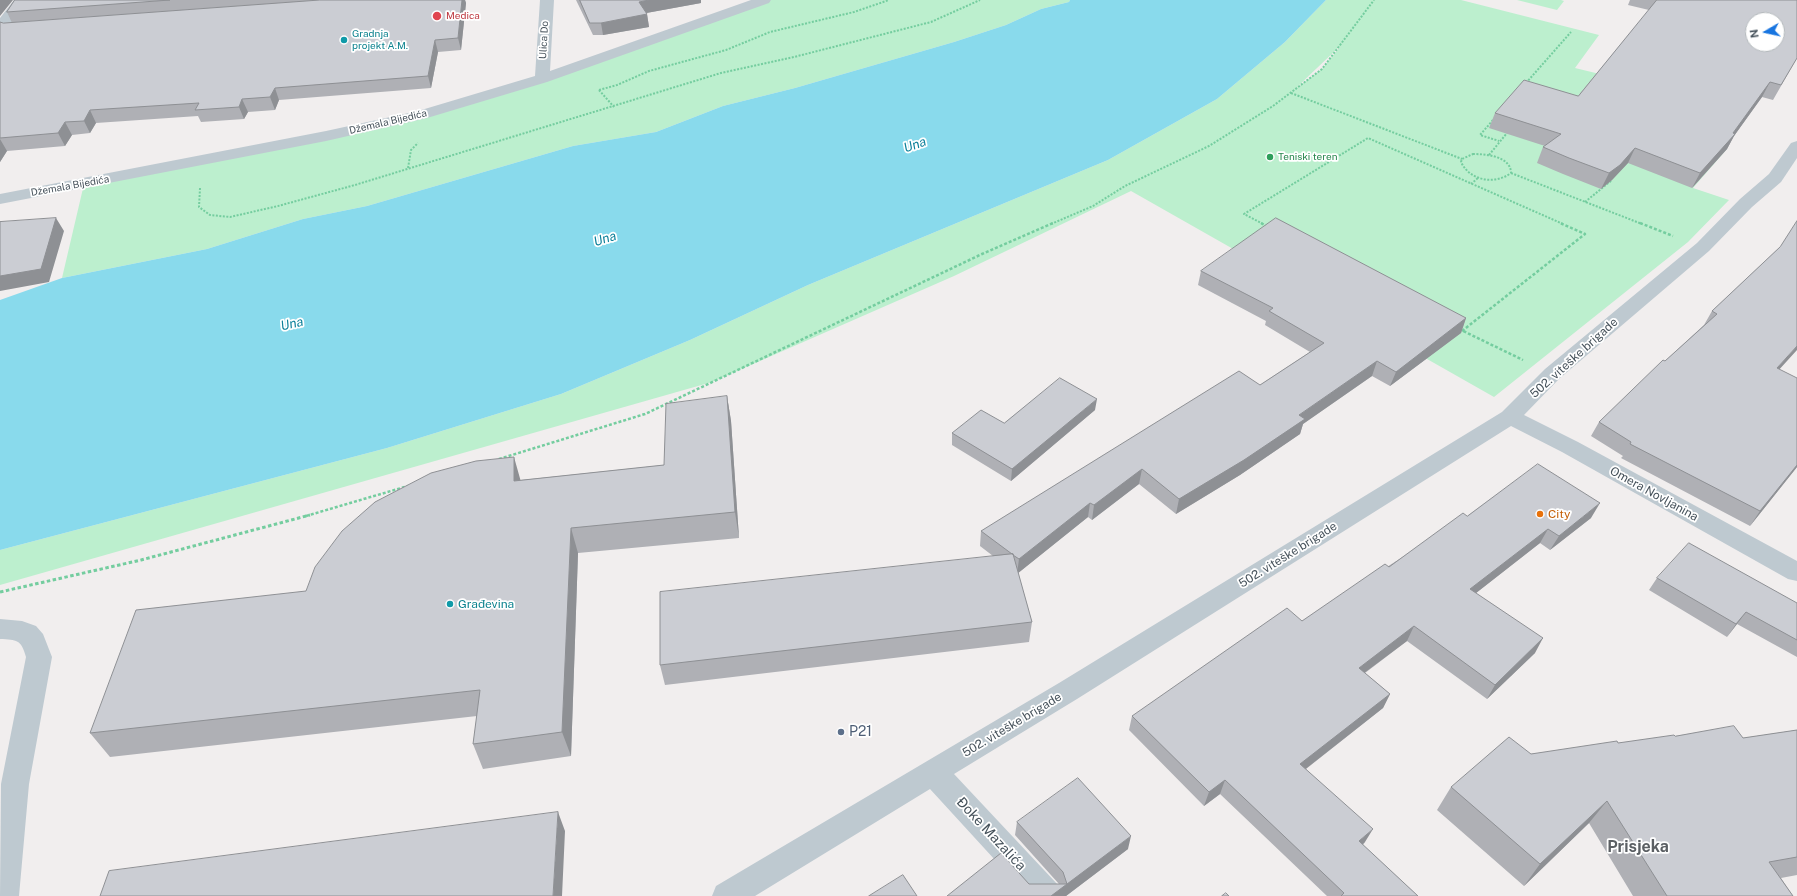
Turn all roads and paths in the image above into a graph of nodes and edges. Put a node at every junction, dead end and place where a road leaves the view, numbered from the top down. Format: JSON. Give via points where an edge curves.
{"nodes":[{"id":1,"x":21,"y":0,"type":"edge"},
{"id":2,"x":547,"y":0,"type":"edge"},
{"id":3,"x":764,"y":0,"type":"edge"},
{"id":4,"x":889,"y":0,"type":"edge"},
{"id":5,"x":980,"y":0,"type":"edge"},
{"id":6,"x":1374,"y":0,"type":"edge"},
{"id":7,"x":42,"y":29,"type":"edge"},
{"id":8,"x":1571,"y":32,"type":"dead end"},
{"id":9,"x":542,"y":79,"type":"junction"},
{"id":10,"x":1526,"y":84,"type":"edge"},
{"id":11,"x":599,"y":90,"type":"dead end"},
{"id":12,"x":1290,"y":93,"type":"junction"},
{"id":13,"x":1496,"y":118,"type":"dead end"},
{"id":14,"x":1507,"y":133,"type":"edge"},
{"id":15,"x":1499,"y":141,"type":"junction"},
{"id":16,"x":1797,"y":146,"type":"edge"},
{"id":17,"x":1488,"y":155,"type":"junction"},
{"id":18,"x":1462,"y":159,"type":"junction"},
{"id":19,"x":204,"y":160,"type":"junction"},
{"id":20,"x":1511,"y":173,"type":"junction"},
{"id":21,"x":1479,"y":177,"type":"junction"},
{"id":22,"x":1612,"y":180,"type":"edge"},
{"id":23,"x":1471,"y":184,"type":"junction"},
{"id":24,"x":0,"y":199,"type":"edge"},
{"id":25,"x":1584,"y":202,"type":"junction"},
{"id":26,"x":1272,"y":229,"type":"edge"},
{"id":27,"x":1680,"y":239,"type":"dead end"},
{"id":28,"x":1455,"y":327,"type":"edge"},
{"id":29,"x":1462,"y":331,"type":"junction"},
{"id":30,"x":1552,"y":374,"type":"junction"},
{"id":31,"x":1510,"y":417,"type":"junction"},
{"id":32,"x":499,"y":459,"type":"edge"},
{"id":33,"x":409,"y":486,"type":"edge"},
{"id":34,"x":1797,"y":572,"type":"edge"},
{"id":35,"x":0,"y":592,"type":"edge"},
{"id":36,"x":0,"y":629,"type":"edge"},
{"id":37,"x":934,"y":772,"type":"junction"},
{"id":38,"x":4,"y":896,"type":"edge"},
{"id":39,"x":727,"y":896,"type":"edge"},
{"id":40,"x":1048,"y":896,"type":"edge"}],
"edges":[{"from":1,"to":7,"type":"street","via":[[6,19],[4,26],[10,30]]},
{"from":2,"to":9,"type":"street","name":"Ulica Do"},
{"from":3,"to":9,"type":"street","name":"Džemala Bijedića"},
{"from":4,"to":11,"type":"path","via":[[854,12],[770,32],[726,50],[649,71]]},
{"from":5,"to":19,"type":"path","via":[[930,22],[794,58],[721,73],[356,185],[230,217],[210,215],[199,207]]},
{"from":6,"to":12,"type":"path","via":[[1322,69]]},
{"from":8,"to":10,"type":"path"},
{"from":9,"to":19,"type":"street","name":"Džemala Bijedića","via":[[421,115]]},
{"from":12,"to":18,"type":"path"},
{"from":12,"to":32,"type":"path","via":[[1209,146],[1125,186],[1093,206],[982,254],[645,414]]},
{"from":13,"to":15,"type":"path","via":[[1480,135]]},
{"from":14,"to":15,"type":"path"},
{"from":15,"to":17,"type":"path"},
{"from":16,"to":30,"type":"street","name":"502. viteške brigade","via":[[1775,178],[1746,203],[1703,247]]},
{"from":17,"to":18,"type":"path","via":[[1473,154]]},
{"from":17,"to":20,"type":"path","via":[[1504,161],[1511,169]]},
{"from":18,"to":21,"type":"path","via":[[1465,170]]},
{"from":19,"to":24,"type":"street","name":"Džemala Bijedića"},
{"from":20,"to":21,"type":"path","via":[[1503,179]]},
{"from":20,"to":25,"type":"path"},
{"from":21,"to":23,"type":"path"},
{"from":22,"to":25,"type":"path"},
{"from":23,"to":26,"type":"path","via":[[1368,138],[1244,214]]},
{"from":23,"to":29,"type":"path","via":[[1585,234]]},
{"from":25,"to":27,"type":"path"},
{"from":28,"to":29,"type":"path"},
{"from":29,"to":30,"type":"path"},
{"from":30,"to":31,"type":"street","name":"502. viteške brigade"},
{"from":31,"to":34,"type":"street","name":"Omera Novljanina"},
{"from":31,"to":37,"type":"street","name":"502. viteške brigade","via":[[1068,692]]},
{"from":33,"to":35,"type":"path","via":[[141,560]]},
{"from":36,"to":38,"type":"street","via":[[23,631],[35,641],[39,657],[15,784]]},
{"from":37,"to":39,"type":"street","name":"502. viteške brigade"},
{"from":37,"to":40,"type":"street","name":"Đoke Mazalića"}]}
